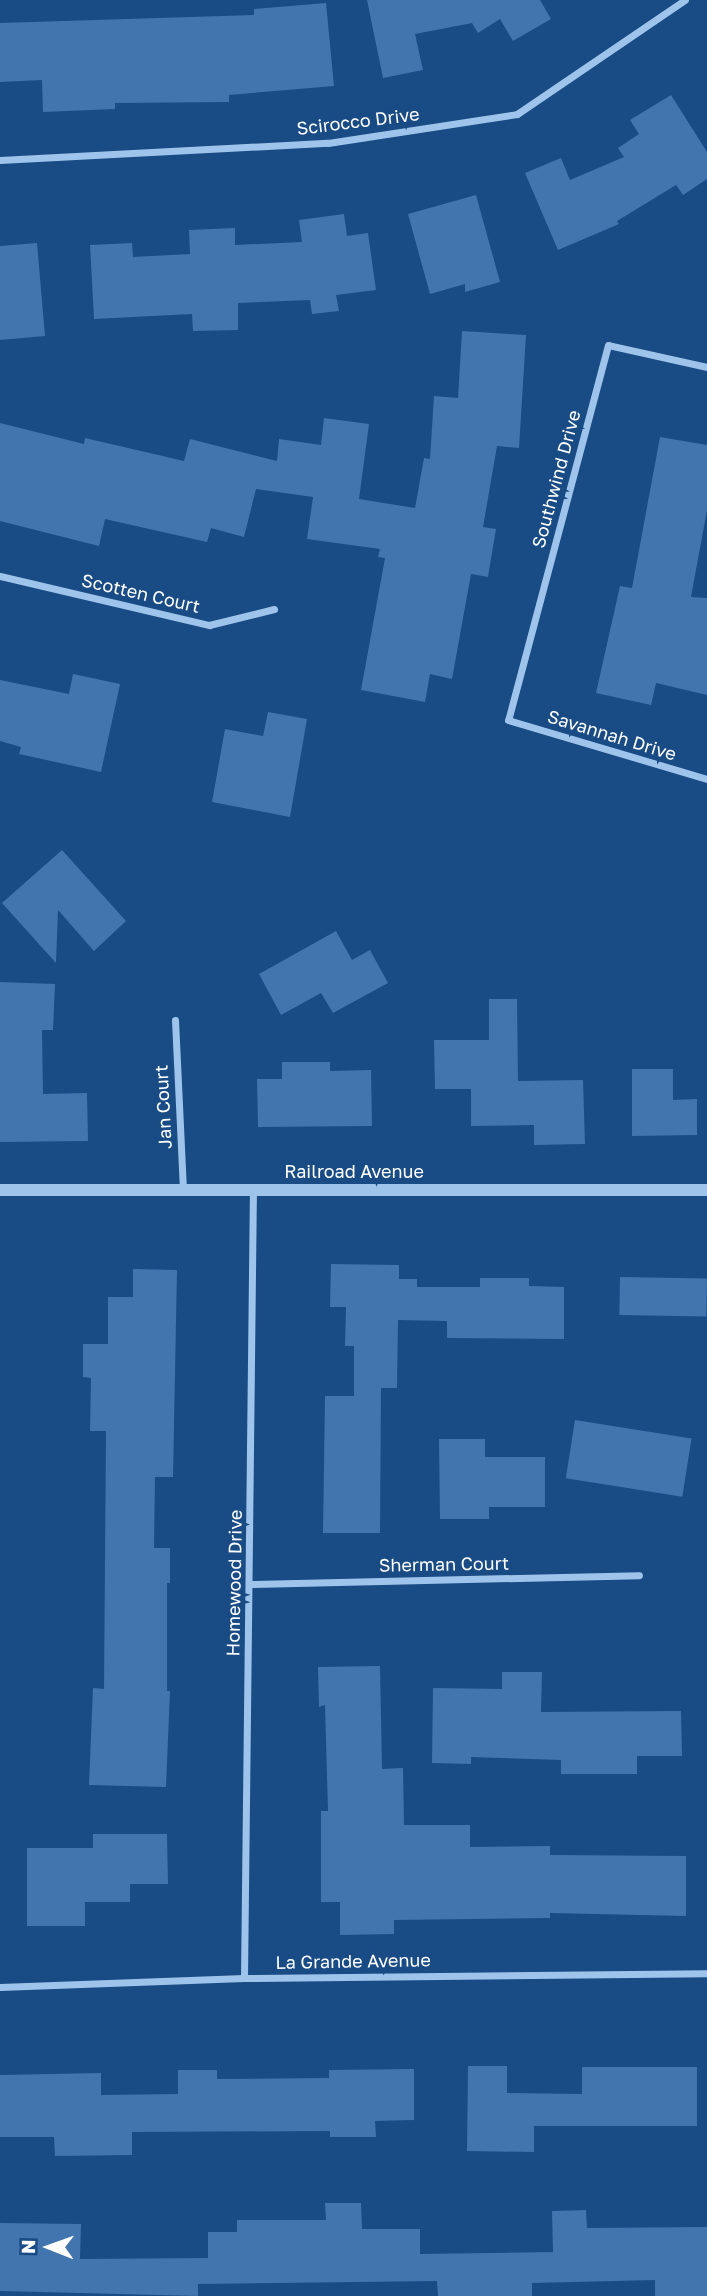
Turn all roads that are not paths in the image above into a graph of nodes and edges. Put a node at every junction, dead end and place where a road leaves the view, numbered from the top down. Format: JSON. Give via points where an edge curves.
{"nodes":[{"id":1,"x":685,"y":0,"type":"edge"},
{"id":2,"x":0,"y":160,"type":"edge"},
{"id":3,"x":707,"y":367,"type":"edge"},
{"id":4,"x":0,"y":576,"type":"edge"},
{"id":5,"x":274,"y":609,"type":"dead end"},
{"id":6,"x":508,"y":720,"type":"joint"},
{"id":7,"x":707,"y":779,"type":"edge"},
{"id":8,"x":174,"y":1020,"type":"dead end"},
{"id":9,"x":253,"y":1188,"type":"junction"},
{"id":10,"x":0,"y":1190,"type":"edge"},
{"id":11,"x":707,"y":1190,"type":"edge"},
{"id":12,"x":183,"y":1192,"type":"junction"},
{"id":13,"x":639,"y":1575,"type":"dead end"},
{"id":14,"x":250,"y":1584,"type":"junction"},
{"id":15,"x":707,"y":1972,"type":"edge"},
{"id":16,"x":244,"y":1978,"type":"junction"},
{"id":17,"x":0,"y":1987,"type":"edge"}],
"edges":[{"from":1,"to":2,"type":"street","name":"Scirocco Drive","via":[[517,114],[328,143]]},
{"from":3,"to":6,"type":"street","name":"Southwind Drive","via":[[608,345]]},
{"from":4,"to":5,"type":"street","name":"Scotten Court","via":[[209,625]]},
{"from":6,"to":7,"type":"street","name":"Savannah Drive"},
{"from":8,"to":12,"type":"street","name":"Jan Court"},
{"from":9,"to":11,"type":"street","name":"Railroad Avenue"},
{"from":9,"to":12,"type":"street","name":"Railroad Avenue"},
{"from":9,"to":14,"type":"street","name":"Homewood Drive"},
{"from":10,"to":12,"type":"street","name":"Railroad Avenue"},
{"from":13,"to":14,"type":"street","name":"Sherman Court"},
{"from":14,"to":16,"type":"street","name":"Homewood Drive"},
{"from":15,"to":16,"type":"street","name":"La Grande Avenue"},
{"from":16,"to":17,"type":"street","name":"La Grande Avenue"}]}
